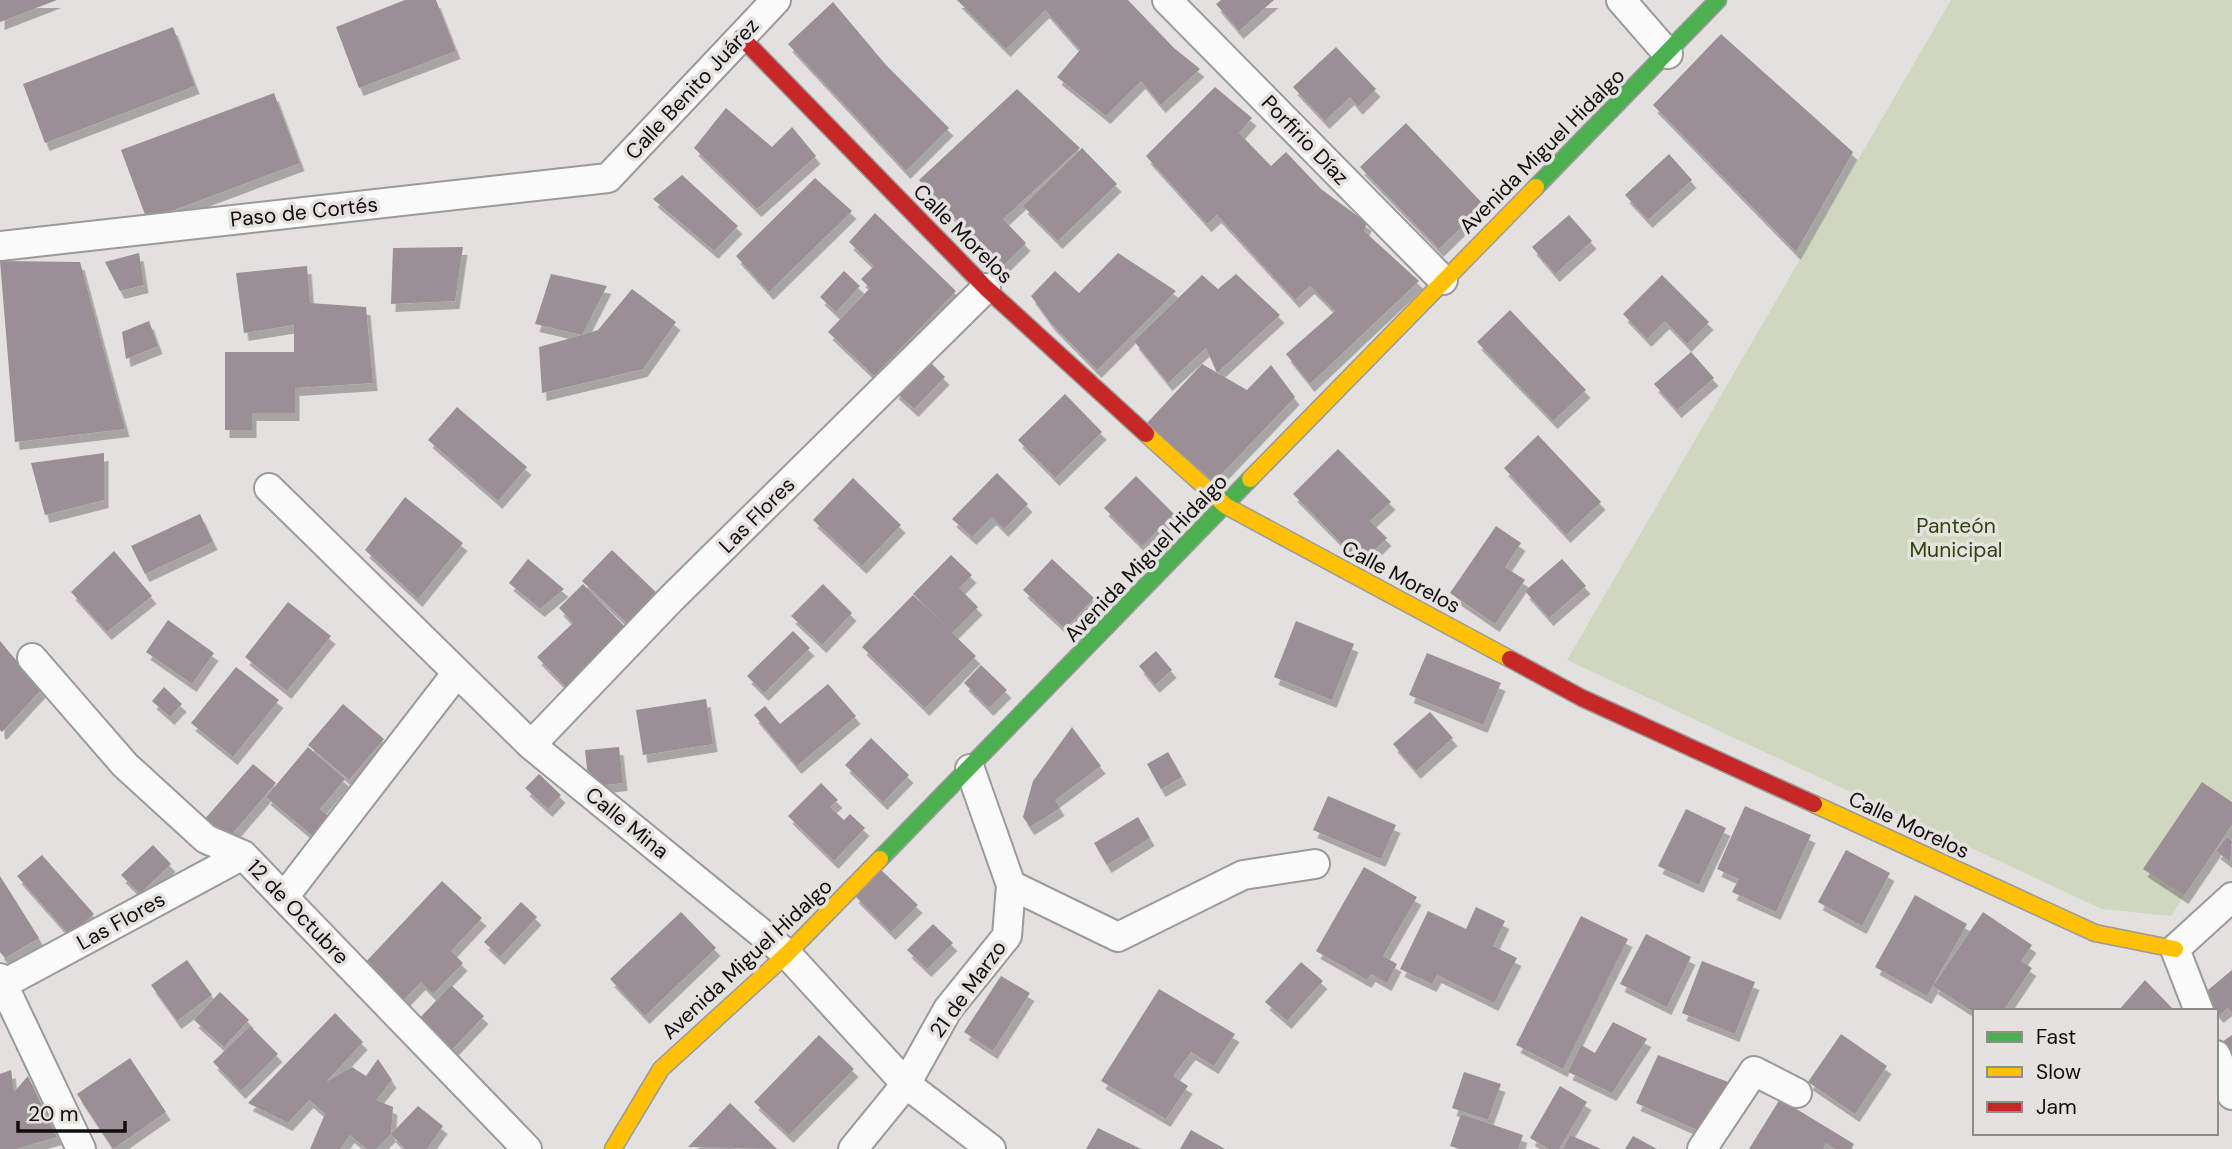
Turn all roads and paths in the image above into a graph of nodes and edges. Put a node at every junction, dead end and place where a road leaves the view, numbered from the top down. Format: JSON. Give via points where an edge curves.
{"nodes":[{"id":1,"x":776,"y":0,"type":"edge"},
{"id":2,"x":1167,"y":0,"type":"edge"},
{"id":3,"x":1621,"y":0,"type":"edge"},
{"id":4,"x":1718,"y":0,"type":"edge"},
{"id":5,"x":741,"y":37,"type":"junction"},
{"id":6,"x":1668,"y":54,"type":"junction"},
{"id":7,"x":608,"y":178,"type":"joint"},
{"id":8,"x":0,"y":246,"type":"edge"},
{"id":9,"x":1443,"y":280,"type":"junction"},
{"id":10,"x":986,"y":288,"type":"junction"},
{"id":11,"x":269,"y":488,"type":"dead end"},
{"id":12,"x":1226,"y":506,"type":"junction"},
{"id":13,"x":32,"y":658,"type":"dead end"},
{"id":14,"x":456,"y":674,"type":"junction"},
{"id":15,"x":531,"y":745,"type":"junction"},
{"id":16,"x":970,"y":769,"type":"junction"},
{"id":17,"x":243,"y":855,"type":"junction"},
{"id":18,"x":1315,"y":864,"type":"dead end"},
{"id":19,"x":1011,"y":885,"type":"junction"},
{"id":20,"x":284,"y":897,"type":"junction"},
{"id":21,"x":2232,"y":897,"type":"edge"},
{"id":22,"x":2175,"y":950,"type":"junction"},
{"id":23,"x":788,"y":954,"type":"junction"},
{"id":24,"x":1,"y":983,"type":"edge"},
{"id":25,"x":2198,"y":1009,"type":"edge"},
{"id":26,"x":2218,"y":1060,"type":"edge"},
{"id":27,"x":906,"y":1084,"type":"junction"},
{"id":28,"x":1797,"y":1094,"type":"dead end"},
{"id":29,"x":2232,"y":1095,"type":"edge"},
{"id":30,"x":81,"y":1149,"type":"edge"},
{"id":31,"x":527,"y":1149,"type":"edge"},
{"id":32,"x":613,"y":1149,"type":"edge"},
{"id":33,"x":852,"y":1149,"type":"edge"},
{"id":34,"x":991,"y":1149,"type":"edge"},
{"id":35,"x":1702,"y":1149,"type":"edge"}],
"edges":[{"from":1,"to":5,"type":"street","name":"Calle Benito Juárez"},
{"from":2,"to":9,"type":"street","name":"Porfirio Díaz"},
{"from":3,"to":6,"type":"street"},
{"from":4,"to":6,"type":"street","name":"Avenida Miguel Hidalgo"},
{"from":5,"to":7,"type":"street","name":"Calle Benito Juárez"},
{"from":5,"to":10,"type":"street","name":"Calle Morelos"},
{"from":6,"to":9,"type":"street","name":"Avenida Miguel Hidalgo"},
{"from":7,"to":8,"type":"street","name":"Paso de Cortés"},
{"from":9,"to":12,"type":"street","name":"Avenida Miguel Hidalgo"},
{"from":10,"to":12,"type":"street","name":"Calle Morelos"},
{"from":10,"to":15,"type":"street","name":"Las Flores"},
{"from":11,"to":14,"type":"street","name":"Calle Mina"},
{"from":12,"to":16,"type":"street","name":"Avenida Miguel Hidalgo"},
{"from":12,"to":22,"type":"street","name":"Calle Morelos","via":[[1582,698],[2095,933]]},
{"from":13,"to":17,"type":"street","name":"12 de Octubre","via":[[125,765],[205,839]]},
{"from":14,"to":15,"type":"street","name":"Calle Mina"},
{"from":14,"to":20,"type":"street"},
{"from":15,"to":23,"type":"street","name":"Calle Mina"},
{"from":16,"to":19,"type":"street","name":"21 de Marzo"},
{"from":16,"to":23,"type":"street","name":"Avenida Miguel Hidalgo"},
{"from":17,"to":20,"type":"street","name":"12 de Octubre"},
{"from":17,"to":24,"type":"street","name":"Las Flores"},
{"from":18,"to":19,"type":"street","via":[[1243,875],[1118,937]]},
{"from":19,"to":27,"type":"street","name":"21 de Marzo","via":[[1006,936],[948,1009]]},
{"from":20,"to":31,"type":"street","name":"12 de Octubre"},
{"from":21,"to":22,"type":"street"},
{"from":22,"to":25,"type":"street"},
{"from":23,"to":27,"type":"street","name":"Calle Mina"},
{"from":23,"to":32,"type":"street","name":"Avenida Miguel Hidalgo","via":[[661,1069]]},
{"from":24,"to":30,"type":"street"},
{"from":26,"to":29,"type":"street"},
{"from":27,"to":33,"type":"street","name":"21 de Marzo"},
{"from":27,"to":34,"type":"street","name":"Calle Mina"},
{"from":28,"to":35,"type":"street","via":[[1754,1072]]}]}
